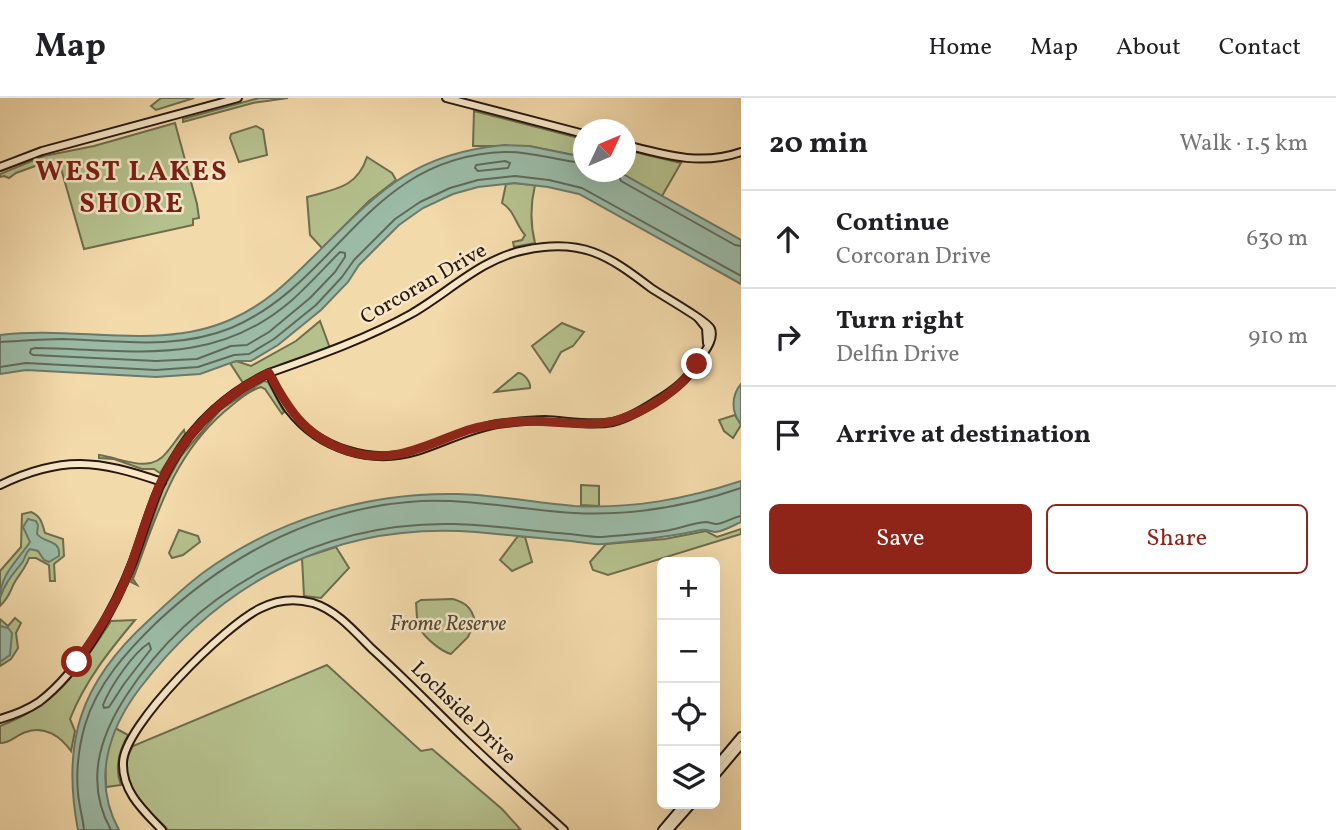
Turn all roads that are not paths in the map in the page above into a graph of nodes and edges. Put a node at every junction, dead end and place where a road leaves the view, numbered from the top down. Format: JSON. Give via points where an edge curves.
{"nodes":[{"id":1,"x":238,"y":98,"type":"edge"},
{"id":2,"x":446,"y":98,"type":"edge"},
{"id":3,"x":573,"y":131,"type":"edge"},
{"id":4,"x":636,"y":148,"type":"edge"},
{"id":5,"x":741,"y":152,"type":"edge"},
{"id":6,"x":0,"y":167,"type":"edge"},
{"id":7,"x":269,"y":373,"type":"junction"},
{"id":8,"x":162,"y":482,"type":"junction"},
{"id":9,"x":0,"y":485,"type":"edge"},
{"id":10,"x":0,"y":719,"type":"edge"},
{"id":11,"x":741,"y":736,"type":"edge"},
{"id":12,"x":741,"y":746,"type":"edge"},
{"id":13,"x":720,"y":761,"type":"edge"},
{"id":14,"x":720,"y":770,"type":"edge"},
{"id":15,"x":680,"y":809,"type":"edge"},
{"id":16,"x":688,"y":809,"type":"edge"},
{"id":17,"x":162,"y":830,"type":"edge"},
{"id":18,"x":564,"y":830,"type":"edge"},
{"id":19,"x":662,"y":830,"type":"edge"},
{"id":20,"x":669,"y":830,"type":"edge"}],
"edges":[{"from":1,"to":6,"type":"street","via":[[42,151]]},
{"from":2,"to":3,"type":"street"},
{"from":4,"to":5,"type":"street","via":[[700,160]]},
{"from":7,"to":7,"type":"street","name":"Corcoran Drive","via":[[372,334],[430,303],[485,265],[527,249],[567,247],[607,257],[708,323],[710,331],[710,343],[677,388],[620,420],[493,425],[392,456],[359,454],[321,439],[291,413]]},
{"from":7,"to":8,"type":"street","name":"Corcoran Drive","via":[[234,394],[203,421]]},
{"from":8,"to":9,"type":"street","via":[[113,466],[78,463],[32,470]]},
{"from":8,"to":10,"type":"street","name":"Corcoran Drive","via":[[123,585],[77,662],[39,701]]},
{"from":11,"to":13,"type":"street"},
{"from":12,"to":14,"type":"street"},
{"from":15,"to":19,"type":"street"},
{"from":16,"to":20,"type":"street"},
{"from":17,"to":18,"type":"street","name":"Lochside Drive","via":[[128,787],[125,750],[177,679],[213,643],[254,611],[291,600],[320,606],[341,619]]}]}
